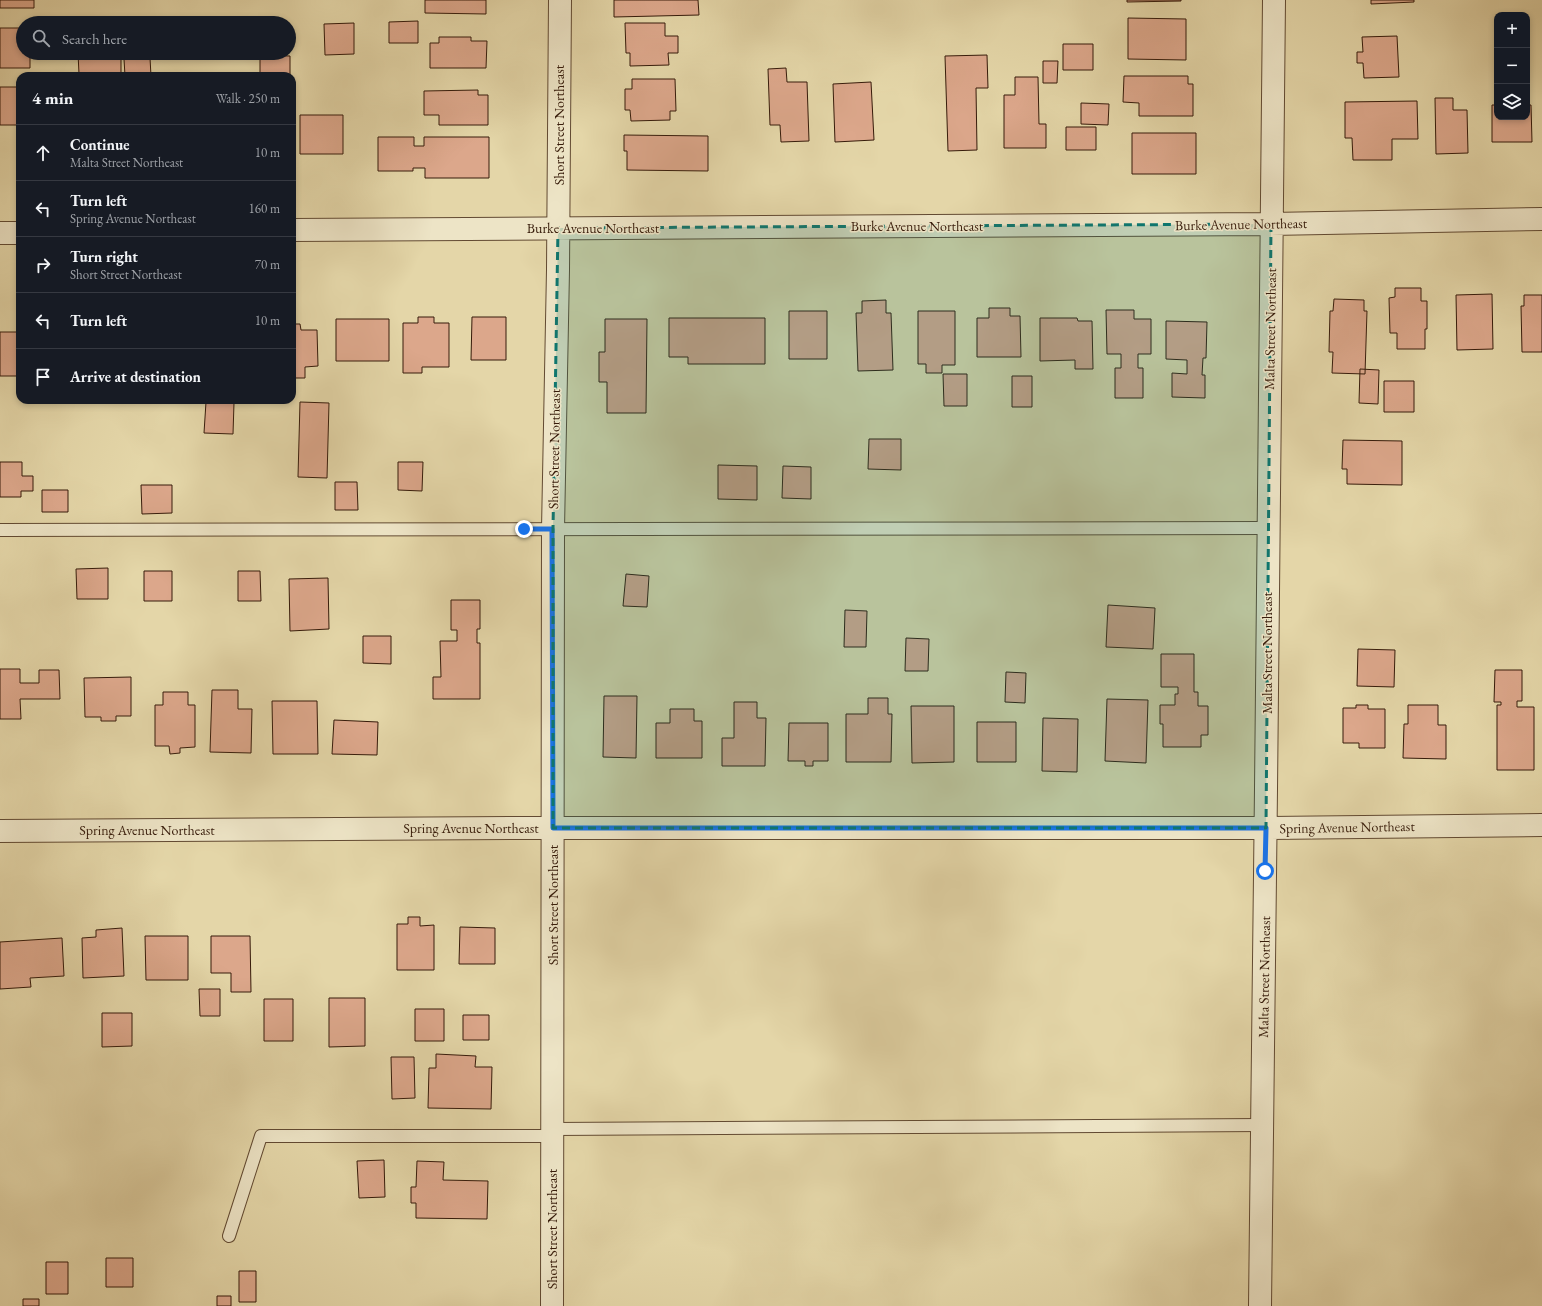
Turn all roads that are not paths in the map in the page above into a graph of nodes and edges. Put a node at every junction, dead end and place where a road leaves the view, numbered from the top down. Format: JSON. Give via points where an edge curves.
{"nodes":[{"id":1,"x":560,"y":0,"type":"edge"},
{"id":2,"x":1274,"y":0,"type":"edge"},
{"id":3,"x":1542,"y":219,"type":"edge"},
{"id":4,"x":1271,"y":224,"type":"junction"},
{"id":5,"x":558,"y":228,"type":"junction"},
{"id":6,"x":296,"y":230,"type":"edge"},
{"id":7,"x":0,"y":233,"type":"edge"},
{"id":8,"x":16,"y":233,"type":"edge"},
{"id":9,"x":1268,"y":528,"type":"junction"},
{"id":10,"x":552,"y":529,"type":"junction"},
{"id":11,"x":0,"y":530,"type":"edge"},
{"id":12,"x":1542,"y":825,"type":"edge"},
{"id":13,"x":553,"y":828,"type":"junction"},
{"id":14,"x":1266,"y":828,"type":"junction"},
{"id":15,"x":0,"y":831,"type":"edge"},
{"id":16,"x":1262,"y":1125,"type":"junction"},
{"id":17,"x":552,"y":1133,"type":"junction"},
{"id":18,"x":229,"y":1236,"type":"dead end"},
{"id":19,"x":552,"y":1306,"type":"edge"},
{"id":20,"x":1260,"y":1306,"type":"edge"}],
"edges":[{"from":1,"to":5,"type":"street","name":"Short Street Northeast"},
{"from":2,"to":4,"type":"street","name":"Malta Street Northeast"},
{"from":3,"to":4,"type":"street","name":"Burke Avenue Northeast"},
{"from":4,"to":5,"type":"street","name":"Burke Avenue Northeast"},
{"from":4,"to":9,"type":"street","name":"Malta Street Northeast"},
{"from":5,"to":6,"type":"street","name":"Burke Avenue Northeast"},
{"from":5,"to":10,"type":"street","name":"Short Street Northeast"},
{"from":7,"to":8,"type":"street"},
{"from":9,"to":10,"type":"lane"},
{"from":9,"to":14,"type":"street","name":"Malta Street Northeast"},
{"from":10,"to":11,"type":"lane"},
{"from":10,"to":13,"type":"street","name":"Short Street Northeast"},
{"from":12,"to":14,"type":"street","name":"Spring Avenue Northeast"},
{"from":13,"to":14,"type":"street","name":"Spring Avenue Northeast"},
{"from":13,"to":15,"type":"street","name":"Spring Avenue Northeast"},
{"from":13,"to":17,"type":"street","name":"Short Street Northeast"},
{"from":14,"to":16,"type":"street","name":"Malta Street Northeast"},
{"from":16,"to":17,"type":"lane"},
{"from":16,"to":20,"type":"street","name":"Malta Street Northeast"},
{"from":17,"to":18,"type":"lane","via":[[261,1136]]},
{"from":17,"to":19,"type":"street","name":"Short Street Northeast"}]}
